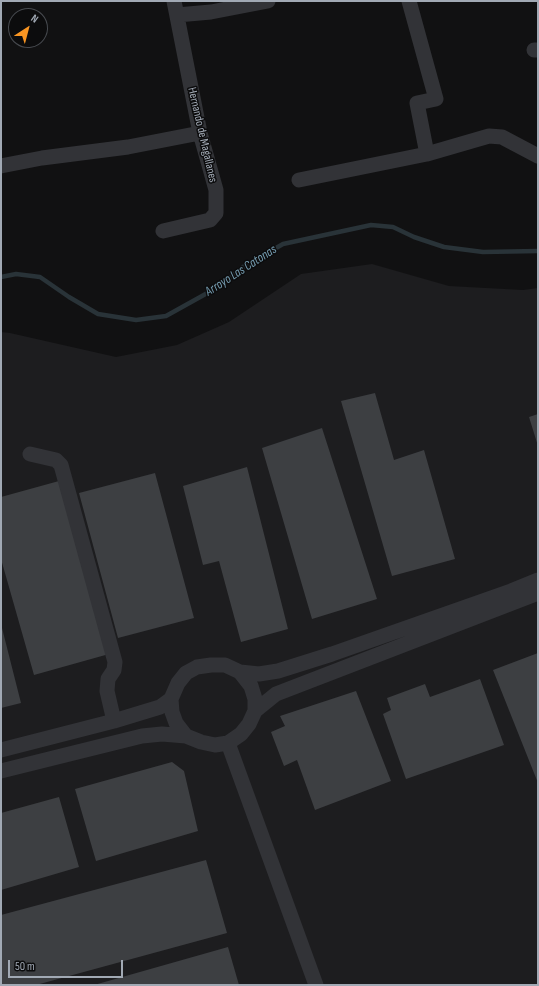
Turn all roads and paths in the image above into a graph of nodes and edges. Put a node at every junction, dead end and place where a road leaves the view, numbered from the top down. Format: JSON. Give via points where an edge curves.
{"nodes":[{"id":1,"x":268,"y":1,"type":"edge"},
{"id":2,"x":409,"y":1,"type":"edge"},
{"id":3,"x":175,"y":8,"type":"edge"},
{"id":4,"x":200,"y":133,"type":"junction"},
{"id":5,"x":427,"y":154,"type":"junction"},
{"id":6,"x":538,"y":156,"type":"edge"},
{"id":7,"x":1,"y":166,"type":"edge"},
{"id":8,"x":299,"y":180,"type":"dead end"},
{"id":9,"x":164,"y":231,"type":"dead end"},
{"id":10,"x":30,"y":454,"type":"dead end"},
{"id":11,"x":538,"y":580,"type":"edge"},
{"id":12,"x":538,"y":593,"type":"edge"},
{"id":13,"x":240,"y":672,"type":"junction"},
{"id":14,"x":171,"y":699,"type":"junction"},
{"id":15,"x":255,"y":711,"type":"junction"},
{"id":16,"x":114,"y":721,"type":"junction"},
{"id":17,"x":186,"y":736,"type":"junction"},
{"id":18,"x":228,"y":743,"type":"junction"},
{"id":19,"x":1,"y":750,"type":"edge"},
{"id":20,"x":1,"y":771,"type":"edge"},
{"id":21,"x":316,"y":985,"type":"edge"}],
"edges":[{"from":1,"to":3,"type":"street","via":[[211,12]]},
{"from":2,"to":5,"type":"street","via":[[436,99],[417,104]]},
{"from":3,"to":4,"type":"street","name":"Hernando de Magallanes"},
{"from":4,"to":7,"type":"street","via":[[128,147]]},
{"from":4,"to":9,"type":"street","name":"Hernando de Magallanes","via":[[216,190],[216,214],[210,220]]},
{"from":5,"to":6,"type":"street","via":[[489,136],[502,137]]},
{"from":5,"to":8,"type":"street"},
{"from":10,"to":16,"type":"street","via":[[56,460],[61,465],[115,662],[114,670],[108,679],[107,691]]},
{"from":11,"to":13,"type":"street","via":[[278,671],[259,674]]},
{"from":12,"to":15,"type":"street","via":[[276,694]]},
{"from":13,"to":14,"type":"street","via":[[225,665],[211,664],[197,668],[186,673]]},
{"from":13,"to":15,"type":"street","via":[[251,686]]},
{"from":14,"to":16,"type":"street","via":[[160,707]]},
{"from":14,"to":17,"type":"street","via":[[176,723]]},
{"from":15,"to":18,"type":"street","via":[[241,734]]},
{"from":16,"to":19,"type":"street"},
{"from":17,"to":18,"type":"street","via":[[215,745]]},
{"from":17,"to":20,"type":"street","via":[[142,736]]},
{"from":18,"to":21,"type":"street"}]}
